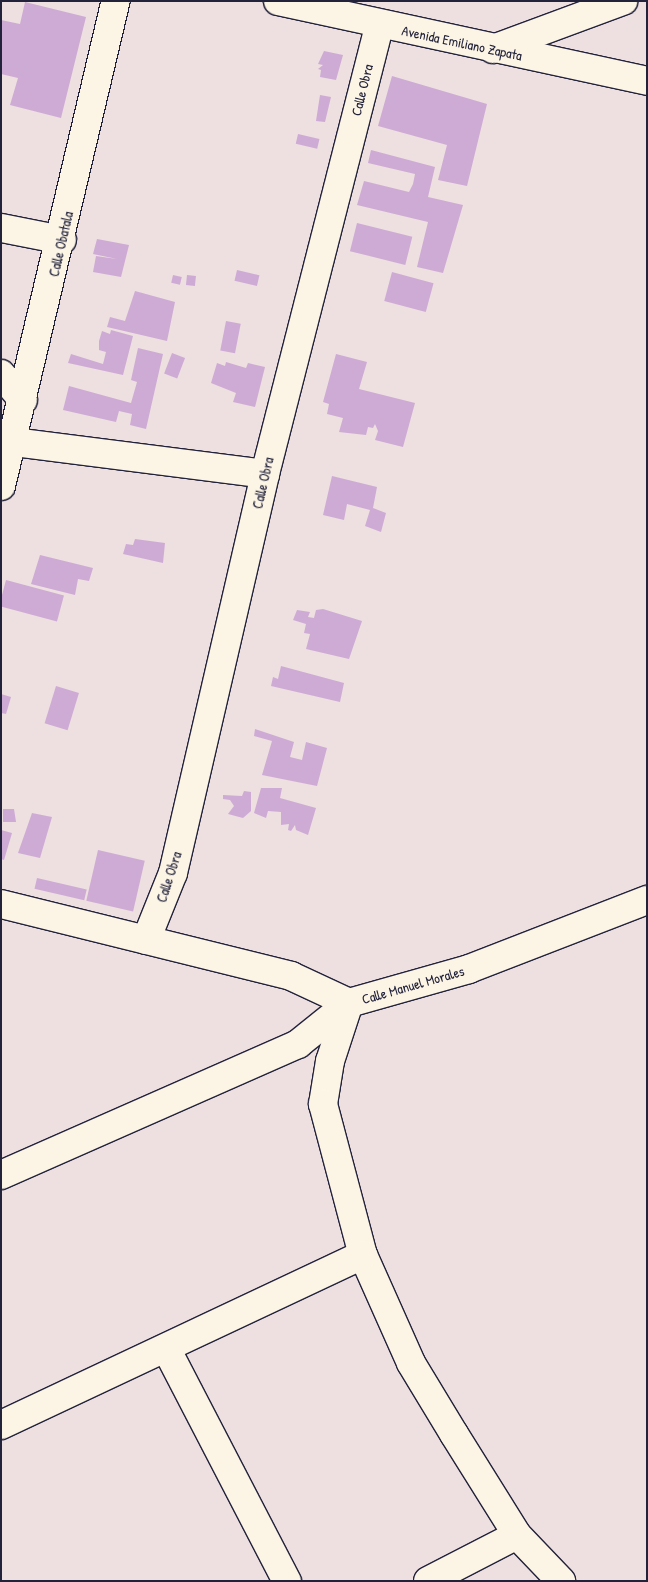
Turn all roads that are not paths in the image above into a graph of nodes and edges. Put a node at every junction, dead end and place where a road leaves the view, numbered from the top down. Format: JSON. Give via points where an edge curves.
{"nodes":[{"id":1,"x":116,"y":1,"type":"edge"},
{"id":2,"x":278,"y":1,"type":"edge"},
{"id":3,"x":623,"y":1,"type":"edge"},
{"id":4,"x":379,"y":26,"type":"junction"},
{"id":5,"x":493,"y":49,"type":"junction"},
{"id":6,"x":647,"y":81,"type":"edge"},
{"id":7,"x":1,"y":228,"type":"edge"},
{"id":8,"x":62,"y":240,"type":"junction"},
{"id":9,"x":1,"y":374,"type":"edge"},
{"id":10,"x":23,"y":400,"type":"junction"},
{"id":11,"x":13,"y":442,"type":"junction"},
{"id":12,"x":265,"y":474,"type":"junction"},
{"id":13,"x":1,"y":486,"type":"edge"},
{"id":14,"x":647,"y":900,"type":"edge"},
{"id":15,"x":1,"y":904,"type":"edge"},
{"id":16,"x":146,"y":940,"type":"junction"},
{"id":17,"x":349,"y":1003,"type":"junction"},
{"id":18,"x":1,"y":1175,"type":"edge"},
{"id":19,"x":363,"y":1255,"type":"junction"},
{"id":20,"x":166,"y":1348,"type":"junction"},
{"id":21,"x":1,"y":1425,"type":"edge"},
{"id":22,"x":517,"y":1535,"type":"junction"},
{"id":23,"x":287,"y":1581,"type":"edge"},
{"id":24,"x":428,"y":1581,"type":"edge"},
{"id":25,"x":561,"y":1581,"type":"edge"}],
"edges":[{"from":1,"to":8,"type":"street","name":"Calle Obatala"},
{"from":2,"to":4,"type":"street","name":"Avenida Emiliano Zapata"},
{"from":3,"to":5,"type":"street"},
{"from":4,"to":5,"type":"street","name":"Avenida Emiliano Zapata"},
{"from":4,"to":12,"type":"street","name":"Calle Obra"},
{"from":5,"to":6,"type":"street","name":"Avenida Emiliano Zapata"},
{"from":7,"to":8,"type":"street"},
{"from":8,"to":10,"type":"street","name":"Calle Obatala"},
{"from":9,"to":10,"type":"street"},
{"from":10,"to":11,"type":"street","name":"Calle Obatala"},
{"from":11,"to":12,"type":"street"},
{"from":11,"to":13,"type":"street","name":"Calle Obatala"},
{"from":12,"to":16,"type":"street","name":"Calle Obra","via":[[174,873]]},
{"from":14,"to":17,"type":"street","name":"Calle Manuel Morales","via":[[469,969]]},
{"from":15,"to":16,"type":"street","name":"Calle Manuel Morales"},
{"from":16,"to":17,"type":"street","name":"Calle Manuel Morales","via":[[291,976]]},
{"from":17,"to":18,"type":"street","via":[[298,1044]]},
{"from":17,"to":19,"type":"street","via":[[330,1061],[323,1104]]},
{"from":19,"to":20,"type":"street"},
{"from":19,"to":22,"type":"street","via":[[411,1362]]},
{"from":20,"to":21,"type":"street"},
{"from":20,"to":23,"type":"street"},
{"from":22,"to":24,"type":"street"},
{"from":22,"to":25,"type":"street"}]}
